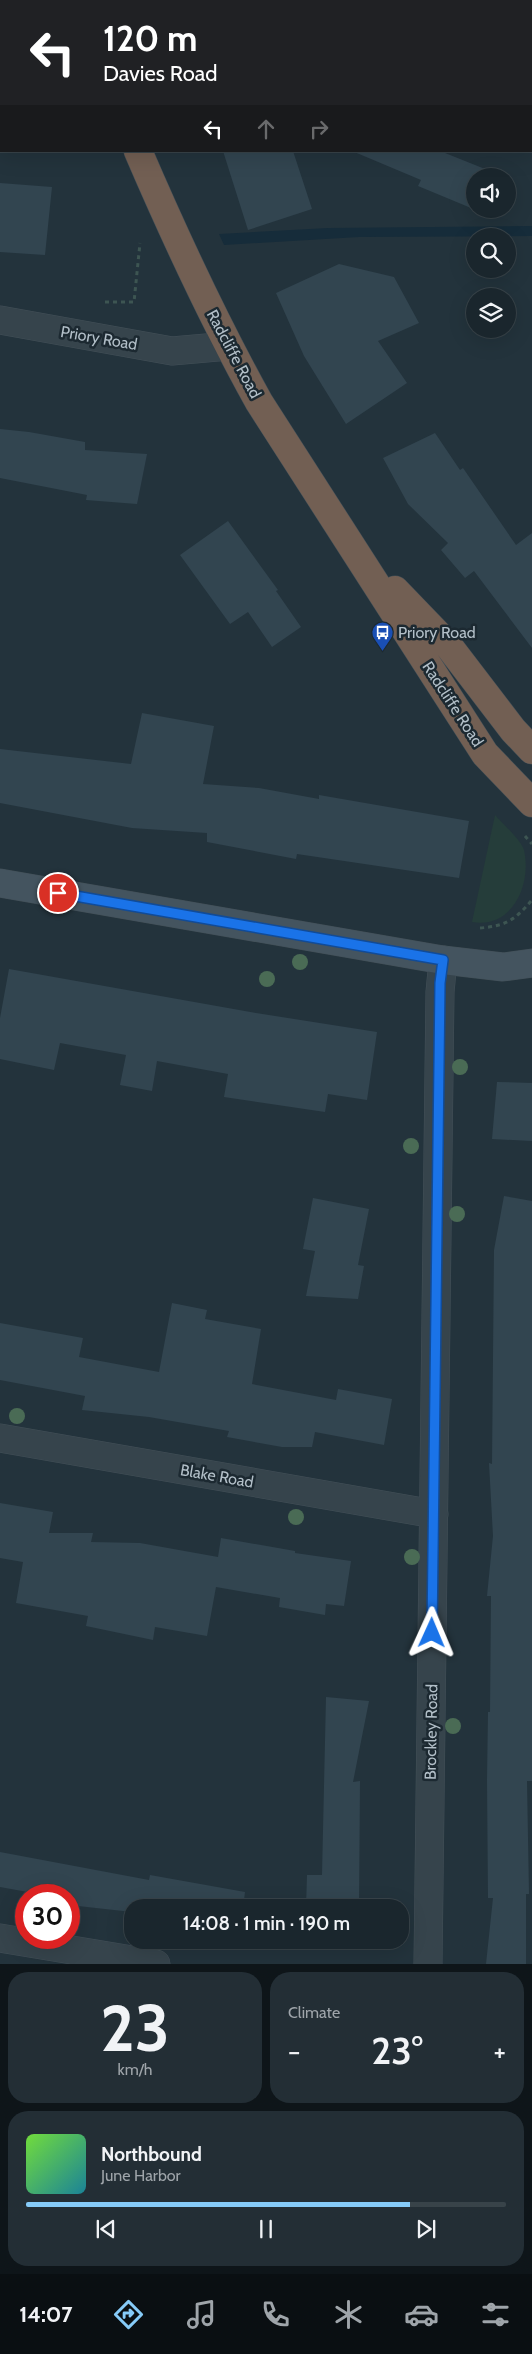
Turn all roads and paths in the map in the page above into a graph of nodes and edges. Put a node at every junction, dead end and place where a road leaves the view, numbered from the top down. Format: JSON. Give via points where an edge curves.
{"nodes":[{"id":1,"x":138,"y":152,"type":"edge"},
{"id":2,"x":141,"y":234,"type":"dead end"},
{"id":3,"x":95,"y":302,"type":"dead end"},
{"id":4,"x":0,"y":320,"type":"edge"},
{"id":5,"x":228,"y":346,"type":"junction"},
{"id":6,"x":352,"y":546,"type":"junction"},
{"id":7,"x":532,"y":750,"type":"edge"},
{"id":8,"x":532,"y":803,"type":"edge"},
{"id":9,"x":0,"y":883,"type":"edge"},
{"id":10,"x":532,"y":900,"type":"edge"},
{"id":11,"x":471,"y":929,"type":"dead end"},
{"id":12,"x":443,"y":960,"type":"junction"},
{"id":13,"x":532,"y":963,"type":"edge"},
{"id":14,"x":0,"y":1438,"type":"edge"},
{"id":15,"x":434,"y":1514,"type":"junction"},
{"id":16,"x":0,"y":1938,"type":"edge"},
{"id":17,"x":156,"y":1964,"type":"edge"},
{"id":18,"x":428,"y":1964,"type":"edge"}],
"edges":[{"from":1,"to":5,"type":"highway","name":"Radcliffe Road"},
{"from":2,"to":3,"type":"path","via":[[134,302]]},
{"from":4,"to":5,"type":"street","name":"Priory Road","via":[[172,351]]},
{"from":5,"to":6,"type":"highway","name":"Radcliffe Road","via":[[259,402]]},
{"from":6,"to":7,"type":"highway","name":"Radcliffe Road","via":[[448,645]]},
{"from":6,"to":8,"type":"highway","name":"Radcliffe Road","via":[[485,754]]},
{"from":9,"to":12,"type":"street"},
{"from":10,"to":11,"type":"path","via":[[518,916],[499,927]]},
{"from":12,"to":13,"type":"street","via":[[504,967]]},
{"from":12,"to":15,"type":"street","name":"Brockley Road","via":[[440,983]]},
{"from":14,"to":15,"type":"street","name":"Blake Road"},
{"from":15,"to":18,"type":"street","name":"Brockley Road"},
{"from":16,"to":17,"type":"street"}]}
